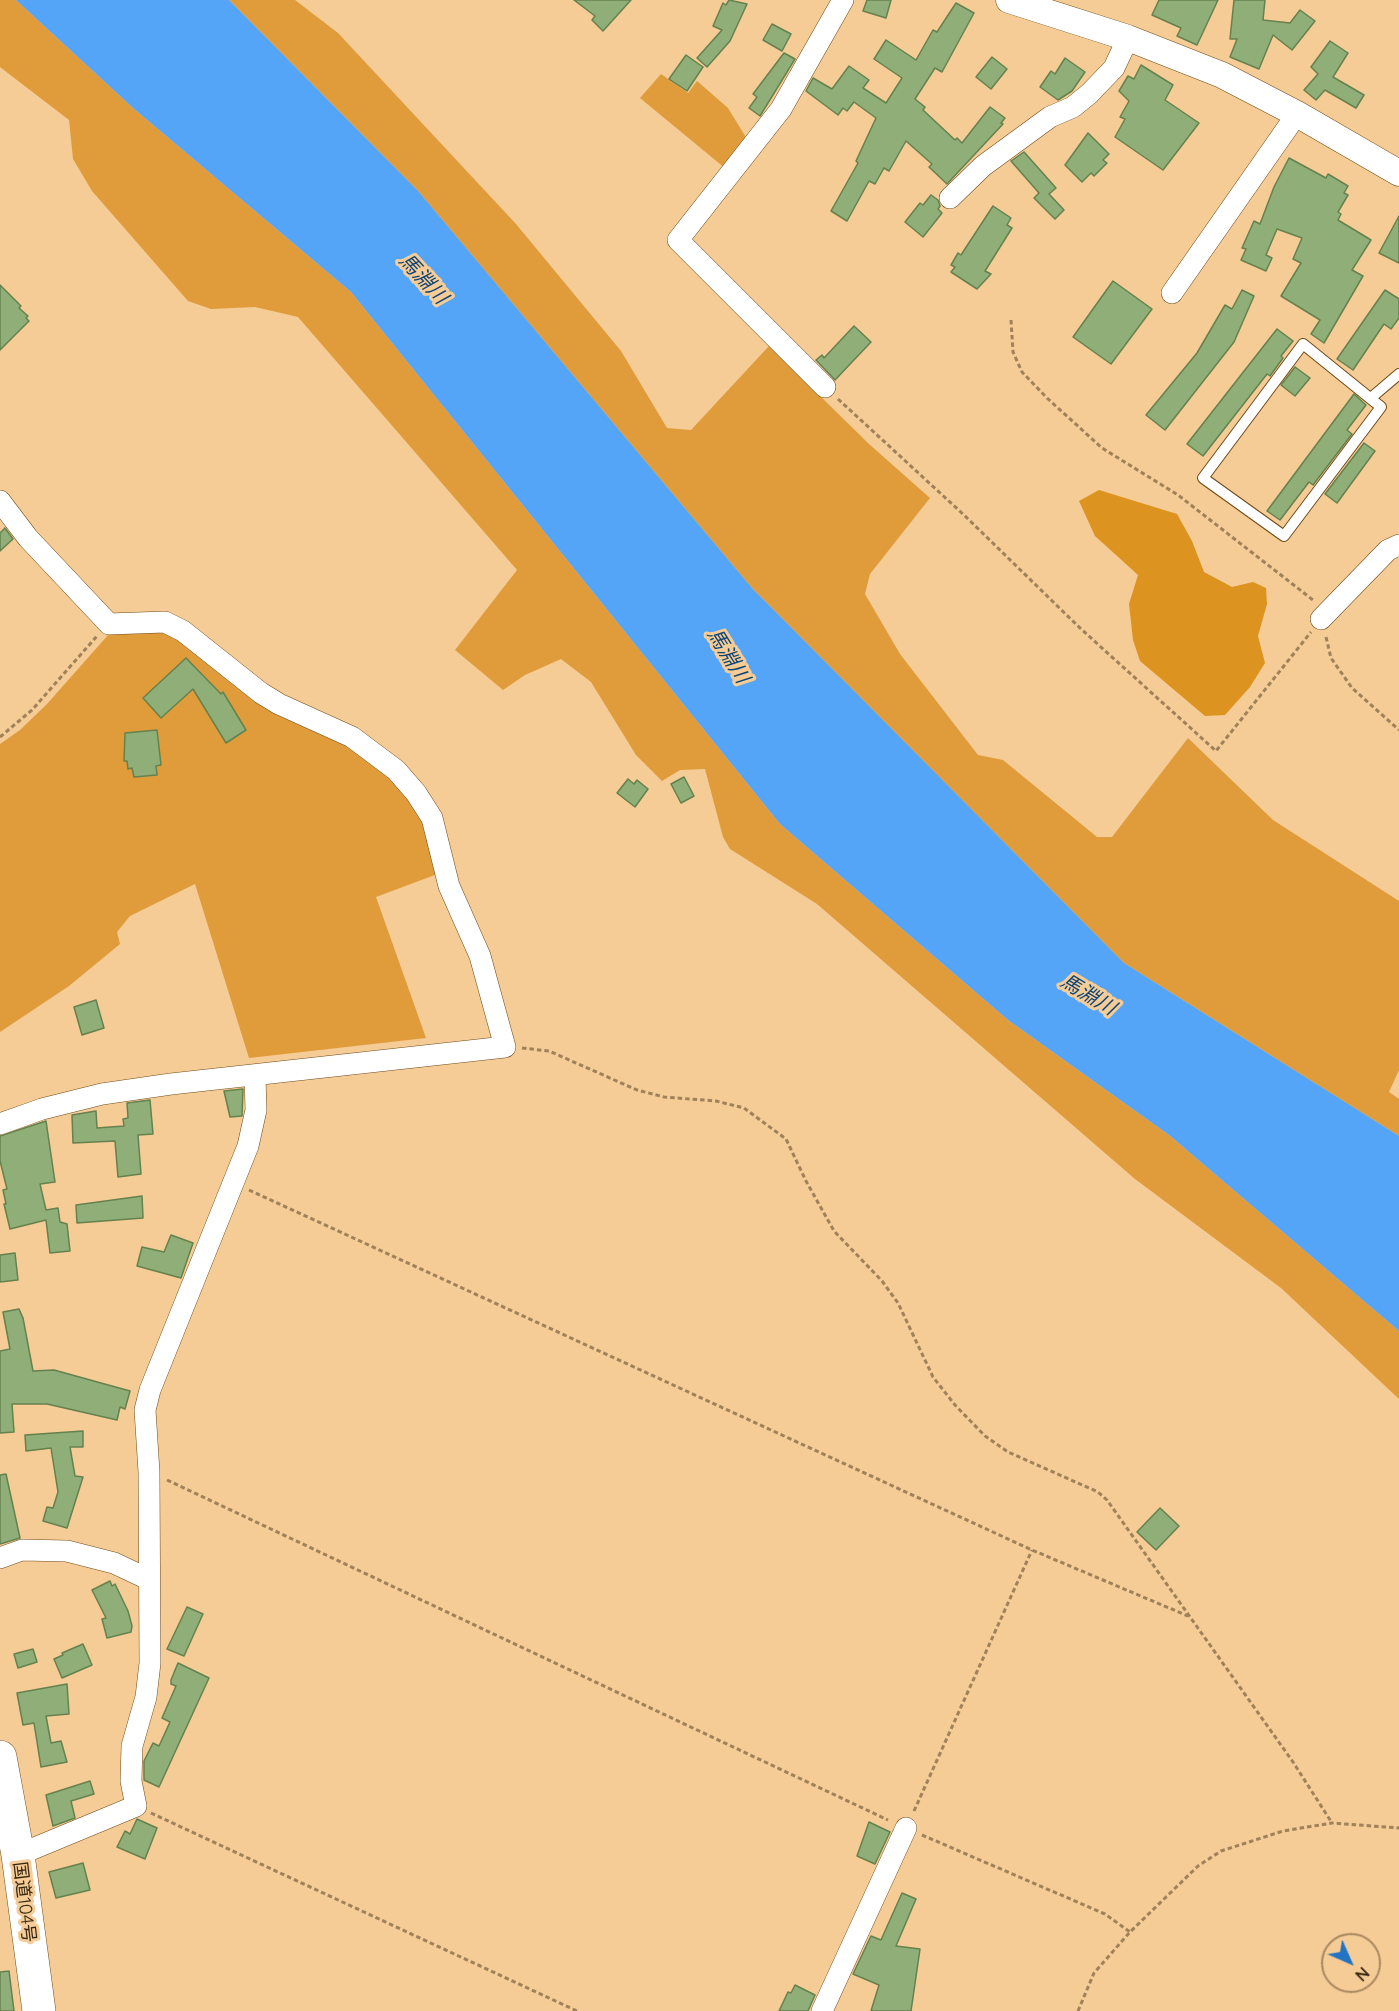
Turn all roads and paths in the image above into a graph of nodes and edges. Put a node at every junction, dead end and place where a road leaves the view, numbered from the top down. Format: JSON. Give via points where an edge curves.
{"nodes":[{"id":1,"x":843,"y":0,"type":"edge"},
{"id":2,"x":1009,"y":0,"type":"edge"},
{"id":3,"x":1128,"y":38,"type":"junction"},
{"id":4,"x":1297,"y":114,"type":"junction"},
{"id":5,"x":1399,"y":173,"type":"edge"},
{"id":6,"x":950,"y":198,"type":"dead end"},
{"id":7,"x":1172,"y":293,"type":"dead end"},
{"id":8,"x":1011,"y":320,"type":"dead end"},
{"id":9,"x":1399,"y":374,"type":"edge"},
{"id":10,"x":825,"y":387,"type":"joint"},
{"id":11,"x":1372,"y":397,"type":"junction"},
{"id":12,"x":0,"y":501,"type":"edge"},
{"id":13,"x":1399,"y":545,"type":"edge"},
{"id":14,"x":1321,"y":619,"type":"junction"},
{"id":15,"x":109,"y":624,"type":"junction"},
{"id":16,"x":1399,"y":730,"type":"edge"},
{"id":17,"x":0,"y":737,"type":"edge"},
{"id":18,"x":505,"y":1047,"type":"junction"},
{"id":19,"x":255,"y":1076,"type":"junction"},
{"id":20,"x":0,"y":1124,"type":"edge"},
{"id":21,"x":233,"y":1183,"type":"junction"},
{"id":22,"x":149,"y":1472,"type":"junction"},
{"id":23,"x":1032,"y":1550,"type":"junction"},
{"id":24,"x":0,"y":1558,"type":"edge"},
{"id":25,"x":148,"y":1579,"type":"junction"},
{"id":26,"x":1189,"y":1616,"type":"junction"},
{"id":27,"x":0,"y":1757,"type":"edge"},
{"id":28,"x":136,"y":1806,"type":"junction"},
{"id":29,"x":1332,"y":1823,"type":"junction"},
{"id":30,"x":906,"y":1828,"type":"junction"},
{"id":31,"x":1399,"y":1828,"type":"edge"},
{"id":32,"x":13,"y":1872,"type":"edge"},
{"id":33,"x":1130,"y":1932,"type":"junction"},
{"id":34,"x":39,"y":2011,"type":"edge"},
{"id":35,"x":577,"y":2011,"type":"edge"},
{"id":36,"x":822,"y":2011,"type":"edge"},
{"id":37,"x":1078,"y":2011,"type":"edge"}],
"edges":[{"from":1,"to":10,"type":"street","via":[[781,109],[678,240]]},
{"from":2,"to":3,"type":"street"},
{"from":3,"to":4,"type":"street","via":[[1222,75]]},
{"from":3,"to":6,"type":"street","via":[[1114,68],[1089,94],[983,166]]},
{"from":4,"to":5,"type":"street"},
{"from":4,"to":7,"type":"street"},
{"from":8,"to":14,"type":"path","via":[[1013,352],[1022,372],[1047,398],[1102,448],[1178,495],[1307,594],[1317,604]]},
{"from":9,"to":11,"type":"lane"},
{"from":10,"to":14,"type":"path","via":[[1216,751]]},
{"from":11,"to":11,"type":"lane","via":[[1303,344],[1203,478],[1284,536],[1381,407]]},
{"from":12,"to":15,"type":"street","via":[[28,538]]},
{"from":13,"to":14,"type":"street","via":[[1388,550]]},
{"from":14,"to":16,"type":"path","via":[[1331,658],[1352,688]]},
{"from":15,"to":17,"type":"path","via":[[32,710]]},
{"from":15,"to":18,"type":"street","via":[[165,622],[183,631],[261,693],[352,736],[396,770],[432,818],[449,886],[480,956]]},
{"from":18,"to":19,"type":"street"},
{"from":18,"to":26,"type":"path","via":[[549,1051],[664,1097],[716,1101],[744,1108],[786,1139],[834,1231],[893,1296],[933,1377],[955,1405],[985,1436],[1008,1452],[1098,1492],[1107,1500]]},
{"from":19,"to":20,"type":"street","via":[[102,1094]]},
{"from":19,"to":21,"type":"street","via":[[255,1110],[248,1146]]},
{"from":21,"to":22,"type":"street","via":[[150,1390],[145,1410]]},
{"from":21,"to":23,"type":"path"},
{"from":22,"to":25,"type":"street"},
{"from":22,"to":30,"type":"path"},
{"from":23,"to":26,"type":"path"},
{"from":23,"to":30,"type":"path"},
{"from":24,"to":25,"type":"street","via":[[22,1550],[67,1551],[114,1563]]},
{"from":25,"to":28,"type":"street","via":[[150,1663],[146,1697],[132,1746],[131,1781]]},
{"from":26,"to":29,"type":"path"},
{"from":27,"to":32,"type":"highway","name":"国道104号"},
{"from":28,"to":32,"type":"street"},
{"from":28,"to":35,"type":"path"},
{"from":29,"to":31,"type":"path"},
{"from":29,"to":33,"type":"path","via":[[1282,1831],[1221,1851],[1198,1866]]},
{"from":30,"to":33,"type":"path","via":[[1105,1914]]},
{"from":30,"to":36,"type":"street"},
{"from":32,"to":34,"type":"highway","name":"国道104号"},
{"from":33,"to":37,"type":"path","via":[[1094,1973]]}]}
